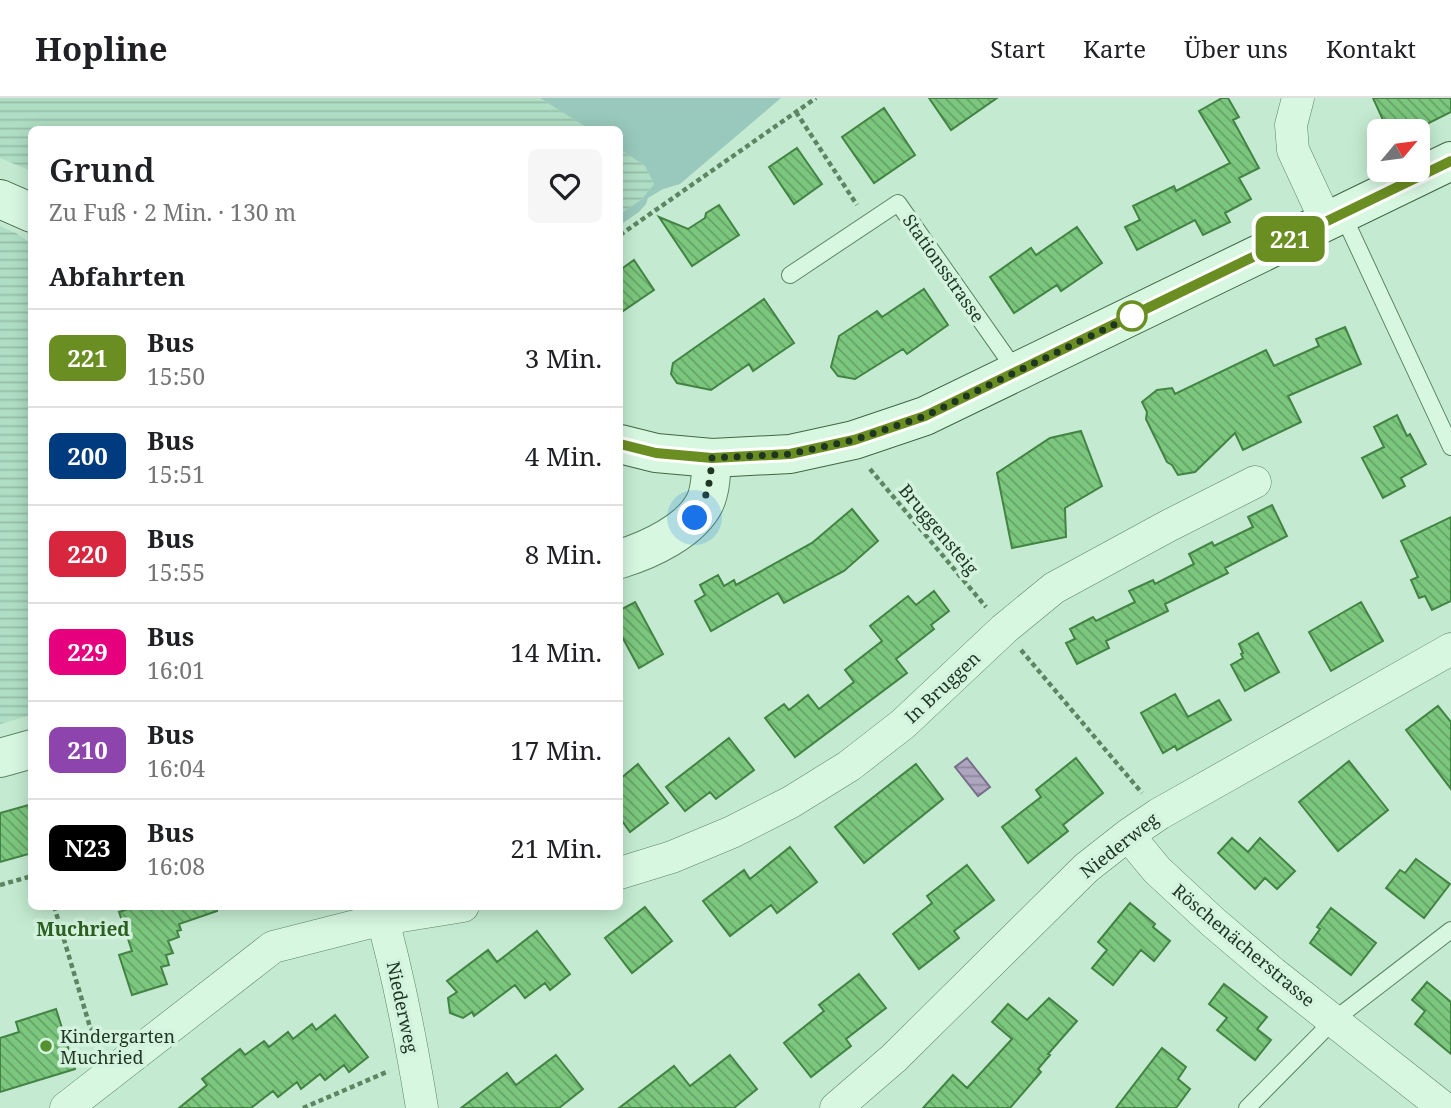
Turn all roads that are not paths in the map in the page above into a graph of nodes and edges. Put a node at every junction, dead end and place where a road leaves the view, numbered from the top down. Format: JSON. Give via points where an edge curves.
{"nodes":[{"id":1,"x":1298,"y":98,"type":"edge"},
{"id":2,"x":1451,"y":161,"type":"edge"},
{"id":3,"x":0,"y":199,"type":"edge"},
{"id":4,"x":28,"y":211,"type":"edge"},
{"id":5,"x":1334,"y":217,"type":"junction"},
{"id":6,"x":790,"y":275,"type":"dead end"},
{"id":7,"x":1015,"y":372,"type":"junction"},
{"id":8,"x":623,"y":445,"type":"edge"},
{"id":9,"x":1451,"y":447,"type":"edge"},
{"id":10,"x":712,"y":458,"type":"junction"},
{"id":11,"x":1255,"y":482,"type":"dead end"},
{"id":12,"x":623,"y":558,"type":"edge"},
{"id":13,"x":1451,"y":649,"type":"edge"},
{"id":14,"x":28,"y":750,"type":"edge"},
{"id":15,"x":0,"y":758,"type":"edge"},
{"id":16,"x":1128,"y":835,"type":"junction"},
{"id":17,"x":623,"y":872,"type":"edge"},
{"id":18,"x":416,"y":910,"type":"edge"},
{"id":19,"x":381,"y":913,"type":"edge"},
{"id":20,"x":1451,"y":930,"type":"edge"},
{"id":21,"x":1334,"y":1020,"type":"junction"},
{"id":22,"x":66,"y":1108,"type":"edge"},
{"id":23,"x":422,"y":1108,"type":"edge"},
{"id":24,"x":836,"y":1108,"type":"edge"},
{"id":25,"x":1247,"y":1108,"type":"edge"},
{"id":26,"x":1444,"y":1108,"type":"edge"}],
"edges":[{"from":1,"to":5,"type":"street","via":[[1291,125],[1293,150]]},
{"from":2,"to":5,"type":"main road"},
{"from":3,"to":4,"type":"main road"},
{"from":5,"to":7,"type":"main road"},
{"from":5,"to":9,"type":"lane"},
{"from":6,"to":7,"type":"lane","name":"Stationsstrasse","via":[[898,203]]},
{"from":7,"to":10,"type":"main road","via":[[925,416],[854,440],[790,454]]},
{"from":8,"to":10,"type":"main road"},
{"from":10,"to":12,"type":"main road","via":[[705,500],[695,518],[678,532]]},
{"from":11,"to":17,"type":"street","name":"In Bruggen","via":[[1054,588],[903,724],[849,766],[791,802],[720,837]]},
{"from":13,"to":16,"type":"street","name":"Niederweg"},
{"from":14,"to":15,"type":"main road"},
{"from":16,"to":21,"type":"street","name":"Röschenächerstrasse","via":[[1205,915]]},
{"from":16,"to":24,"type":"street","name":"Niederweg","via":[[1086,868],[894,1058]]},
{"from":18,"to":19,"type":"street"},
{"from":19,"to":22,"type":"street","via":[[273,947]]},
{"from":19,"to":23,"type":"street","name":"Niederweg"},
{"from":20,"to":21,"type":"lane"},
{"from":21,"to":25,"type":"lane"},
{"from":21,"to":26,"type":"street","name":"Röschenächerstrasse"}]}
